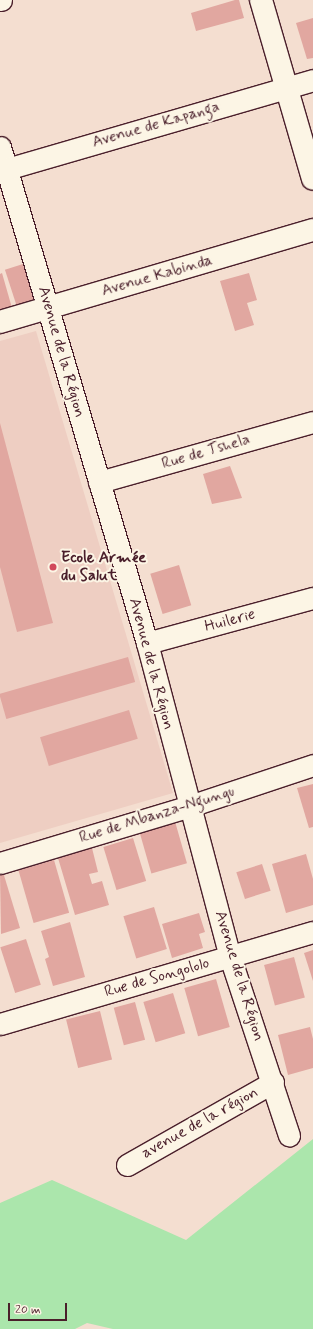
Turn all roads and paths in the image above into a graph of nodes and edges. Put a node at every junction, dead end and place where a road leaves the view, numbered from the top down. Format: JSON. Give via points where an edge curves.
{"nodes":[{"id":1,"x":261,"y":0,"type":"edge"},
{"id":2,"x":313,"y":80,"type":"edge"},
{"id":3,"x":287,"y":87,"type":"junction"},
{"id":4,"x":0,"y":147,"type":"edge"},
{"id":5,"x":4,"y":170,"type":"edge"},
{"id":6,"x":313,"y":179,"type":"edge"},
{"id":7,"x":313,"y":230,"type":"edge"},
{"id":8,"x":49,"y":308,"type":"junction"},
{"id":9,"x":0,"y":322,"type":"edge"},
{"id":10,"x":313,"y":422,"type":"edge"},
{"id":11,"x":99,"y":482,"type":"junction"},
{"id":12,"x":313,"y":598,"type":"edge"},
{"id":13,"x":147,"y":643,"type":"junction"},
{"id":14,"x":313,"y":766,"type":"edge"},
{"id":15,"x":190,"y":806,"type":"junction"},
{"id":16,"x":0,"y":863,"type":"edge"},
{"id":17,"x":313,"y":932,"type":"edge"},
{"id":18,"x":230,"y":957,"type":"junction"},
{"id":19,"x":0,"y":1024,"type":"edge"},
{"id":20,"x":273,"y":1082,"type":"junction"},
{"id":21,"x":288,"y":1135,"type":"dead end"},
{"id":22,"x":127,"y":1165,"type":"dead end"}],
"edges":[{"from":1,"to":3,"type":"street"},
{"from":2,"to":3,"type":"street","name":"Avenue de Kapanga"},
{"from":3,"to":5,"type":"street","name":"Avenue de Kapanga"},
{"from":3,"to":6,"type":"street"},
{"from":4,"to":5,"type":"street","name":"Avenue de la Région"},
{"from":5,"to":8,"type":"street","name":"Avenue de la Région"},
{"from":7,"to":8,"type":"street","name":"Avenue Kabinda"},
{"from":8,"to":9,"type":"street","name":"Avenue Kabinda"},
{"from":8,"to":11,"type":"street","name":"Avenue de la Région"},
{"from":10,"to":11,"type":"street","name":"Rue de Tshela"},
{"from":11,"to":13,"type":"street","name":"Avenue de la Région"},
{"from":12,"to":13,"type":"street","name":"Huilerie"},
{"from":13,"to":15,"type":"street","name":"Avenue de la Région"},
{"from":14,"to":15,"type":"street","name":"Rue de Mbanza-Ngungu"},
{"from":15,"to":16,"type":"street","name":"Rue de Mbanza-Ngungu"},
{"from":15,"to":18,"type":"street","name":"Avenue de la Région"},
{"from":17,"to":18,"type":"street","name":"Rue de Songololo"},
{"from":18,"to":19,"type":"street","name":"Rue de Songololo"},
{"from":18,"to":20,"type":"street","name":"Avenue de la Région"},
{"from":20,"to":21,"type":"street","name":"Avenue de la Région"},
{"from":20,"to":22,"type":"street","name":"avenue de la région"}]}
